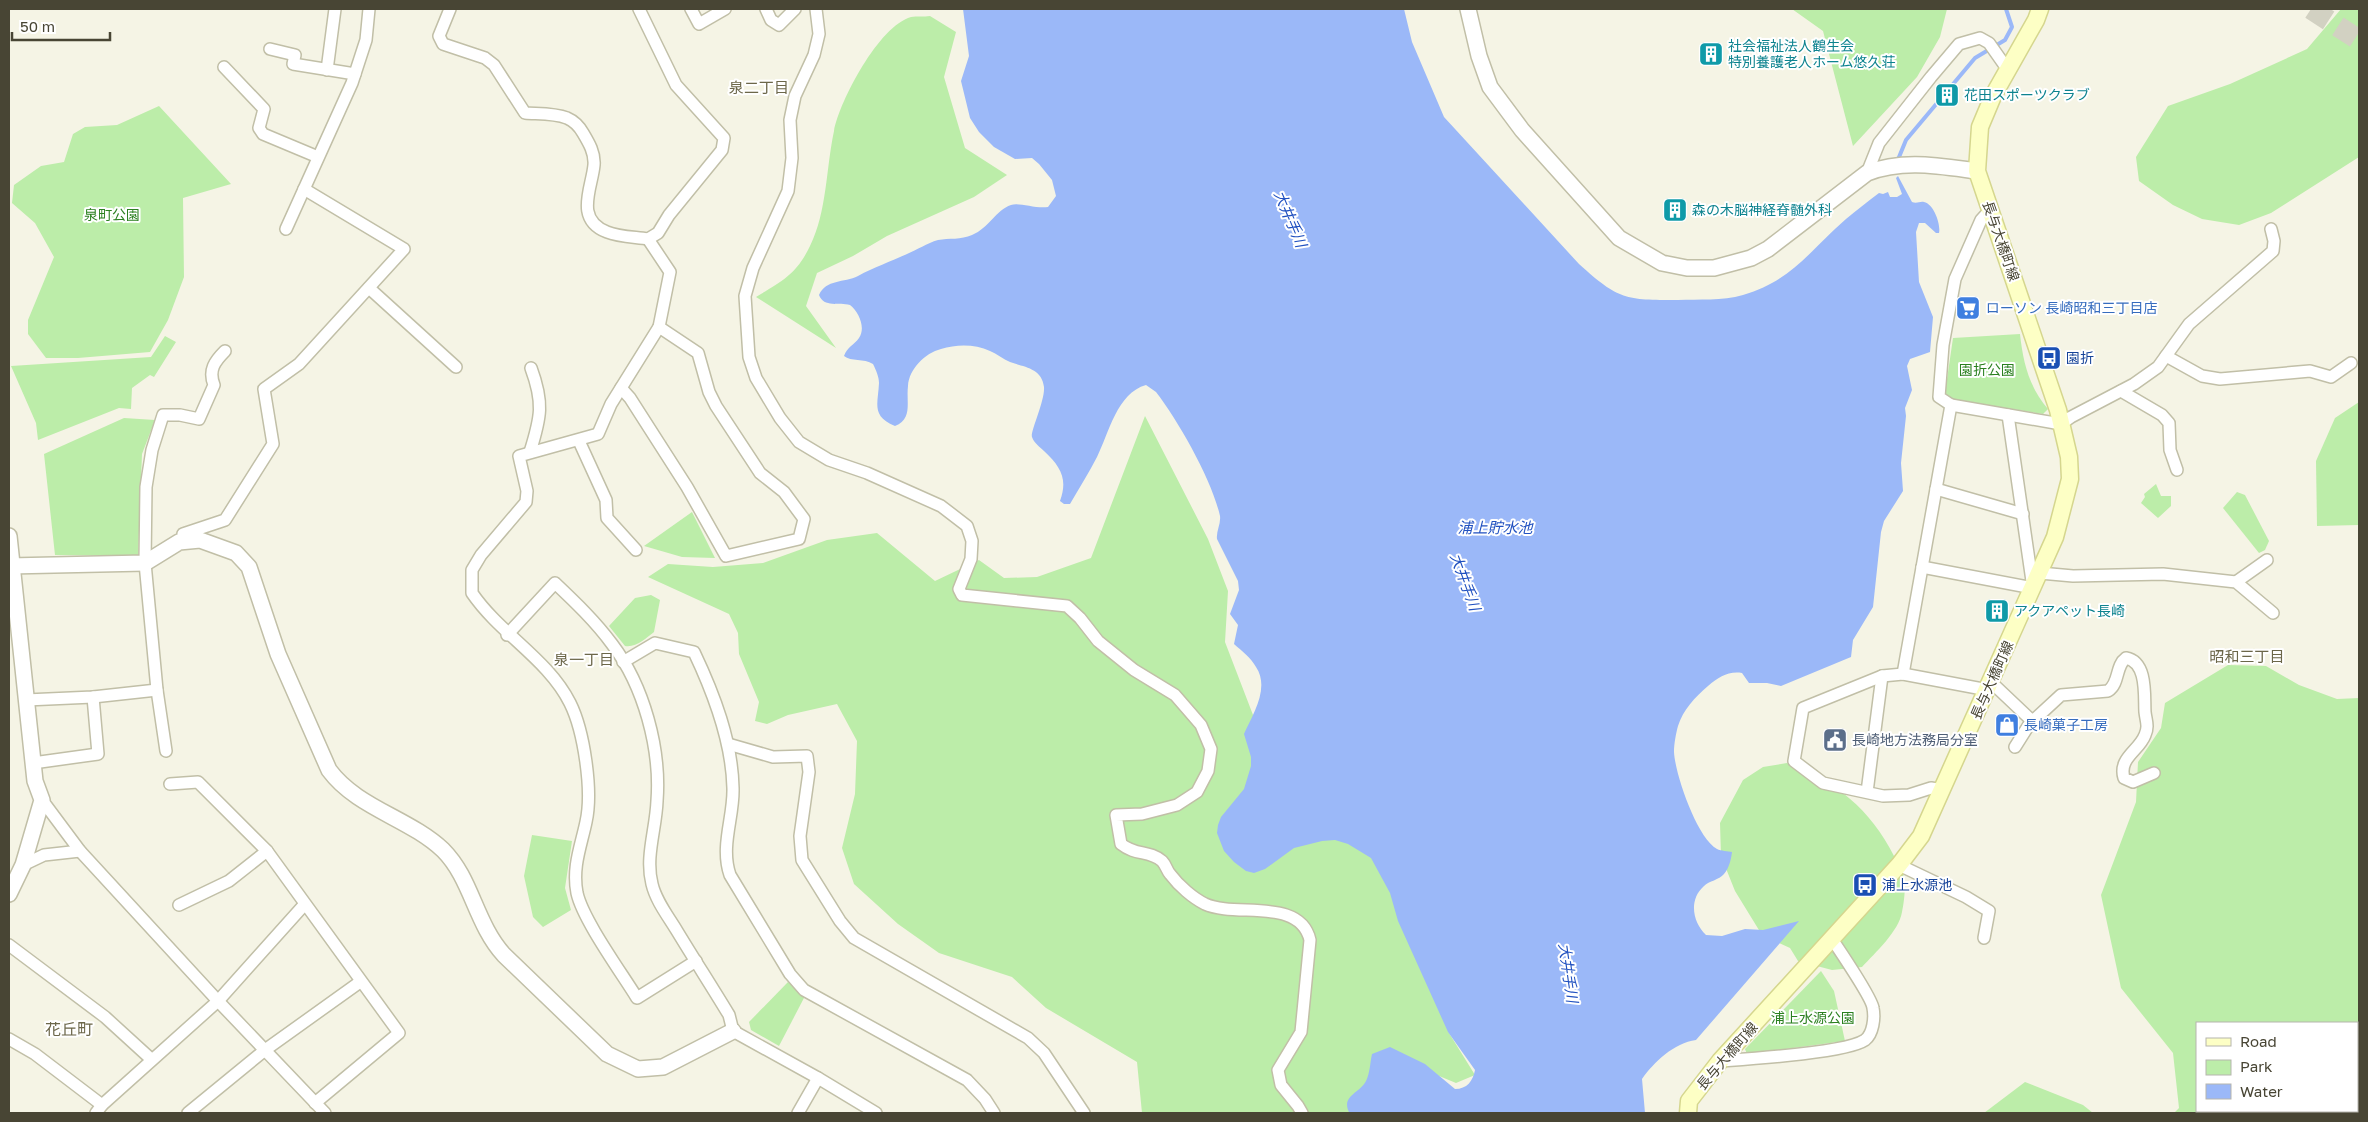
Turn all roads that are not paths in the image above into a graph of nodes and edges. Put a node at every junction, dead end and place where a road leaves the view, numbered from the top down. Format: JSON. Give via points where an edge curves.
{"nodes":[{"id":1,"x":335,"y":9,"type":"edge"},
{"id":2,"x":369,"y":9,"type":"edge"},
{"id":3,"x":450,"y":9,"type":"edge"},
{"id":4,"x":639,"y":9,"type":"edge"},
{"id":5,"x":691,"y":9,"type":"edge"},
{"id":6,"x":725,"y":9,"type":"edge"},
{"id":7,"x":766,"y":9,"type":"edge"},
{"id":8,"x":795,"y":9,"type":"edge"},
{"id":9,"x":816,"y":9,"type":"edge"},
{"id":10,"x":1468,"y":9,"type":"edge"},
{"id":11,"x":2040,"y":9,"type":"edge"},
{"id":12,"x":270,"y":49,"type":"dead end"},
{"id":13,"x":224,"y":67,"type":"dead end"},
{"id":14,"x":327,"y":70,"type":"junction"},
{"id":15,"x":2008,"y":70,"type":"junction"},
{"id":16,"x":355,"y":74,"type":"junction"},
{"id":17,"x":318,"y":157,"type":"junction"},
{"id":18,"x":1977,"y":171,"type":"junction"},
{"id":19,"x":1867,"y":173,"type":"junction"},
{"id":20,"x":304,"y":189,"type":"junction"},
{"id":21,"x":1991,"y":209,"type":"junction"},
{"id":22,"x":286,"y":229,"type":"dead end"},
{"id":23,"x":2271,"y":229,"type":"dead end"},
{"id":24,"x":648,"y":239,"type":"junction"},
{"id":25,"x":368,"y":288,"type":"junction"},
{"id":26,"x":659,"y":327,"type":"junction"},
{"id":27,"x":225,"y":351,"type":"dead end"},
{"id":28,"x":2166,"y":356,"type":"junction"},
{"id":29,"x":2351,"y":363,"type":"dead end"},
{"id":30,"x":456,"y":367,"type":"dead end"},
{"id":31,"x":531,"y":368,"type":"dead end"},
{"id":32,"x":621,"y":388,"type":"junction"},
{"id":33,"x":2121,"y":391,"type":"junction"},
{"id":34,"x":1950,"y":405,"type":"junction"},
{"id":35,"x":2008,"y":415,"type":"junction"},
{"id":36,"x":2061,"y":424,"type":"junction"},
{"id":37,"x":579,"y":441,"type":"junction"},
{"id":38,"x":530,"y":452,"type":"junction"},
{"id":39,"x":2177,"y":470,"type":"dead end"},
{"id":40,"x":1936,"y":489,"type":"junction"},
{"id":41,"x":2022,"y":514,"type":"junction"},
{"id":42,"x":183,"y":534,"type":"dead end"},
{"id":43,"x":9,"y":536,"type":"edge"},
{"id":44,"x":636,"y":550,"type":"dead end"},
{"id":45,"x":2267,"y":560,"type":"dead end"},
{"id":46,"x":145,"y":563,"type":"junction"},
{"id":47,"x":10,"y":565,"type":"edge"},
{"id":48,"x":1922,"y":567,"type":"junction"},
{"id":49,"x":2040,"y":573,"type":"junction"},
{"id":50,"x":2236,"y":582,"type":"junction"},
{"id":51,"x":2033,"y":588,"type":"junction"},
{"id":52,"x":2273,"y":613,"type":"dead end"},
{"id":53,"x":507,"y":634,"type":"junction"},
{"id":54,"x":623,"y":662,"type":"junction"},
{"id":55,"x":1903,"y":674,"type":"junction"},
{"id":56,"x":1882,"y":676,"type":"junction"},
{"id":57,"x":1990,"y":686,"type":"junction"},
{"id":58,"x":157,"y":690,"type":"junction"},
{"id":59,"x":93,"y":697,"type":"junction"},
{"id":60,"x":26,"y":700,"type":"junction"},
{"id":61,"x":2032,"y":720,"type":"junction"},
{"id":62,"x":728,"y":744,"type":"junction"},
{"id":63,"x":2015,"y":747,"type":"dead end"},
{"id":64,"x":166,"y":751,"type":"dead end"},
{"id":65,"x":33,"y":763,"type":"junction"},
{"id":66,"x":2154,"y":773,"type":"dead end"},
{"id":67,"x":170,"y":784,"type":"dead end"},
{"id":68,"x":1943,"y":790,"type":"junction"},
{"id":69,"x":1867,"y":792,"type":"junction"},
{"id":70,"x":42,"y":800,"type":"junction"},
{"id":71,"x":80,"y":851,"type":"junction"},
{"id":72,"x":267,"y":851,"type":"junction"},
{"id":73,"x":23,"y":865,"type":"junction"},
{"id":74,"x":1899,"y":865,"type":"junction"},
{"id":75,"x":9,"y":894,"type":"edge"},
{"id":76,"x":304,"y":904,"type":"junction"},
{"id":77,"x":179,"y":905,"type":"dead end"},
{"id":78,"x":1984,"y":938,"type":"dead end"},
{"id":79,"x":1832,"y":939,"type":"junction"},
{"id":80,"x":9,"y":944,"type":"edge"},
{"id":81,"x":696,"y":961,"type":"junction"},
{"id":82,"x":360,"y":982,"type":"junction"},
{"id":83,"x":218,"y":1001,"type":"junction"},
{"id":84,"x":733,"y":1031,"type":"junction"},
{"id":85,"x":9,"y":1039,"type":"edge"},
{"id":86,"x":265,"y":1050,"type":"junction"},
{"id":87,"x":151,"y":1059,"type":"junction"},
{"id":88,"x":1720,"y":1061,"type":"junction"},
{"id":89,"x":818,"y":1078,"type":"junction"},
{"id":90,"x":315,"y":1103,"type":"junction"},
{"id":91,"x":99,"y":1109,"type":"edge"},
{"id":92,"x":188,"y":1113,"type":"edge"},
{"id":93,"x":325,"y":1113,"type":"edge"},
{"id":94,"x":798,"y":1113,"type":"edge"},
{"id":95,"x":876,"y":1113,"type":"edge"},
{"id":96,"x":994,"y":1113,"type":"edge"},
{"id":97,"x":1084,"y":1113,"type":"edge"},
{"id":98,"x":1302,"y":1113,"type":"edge"},
{"id":99,"x":1688,"y":1113,"type":"edge"}],
"edges":[{"from":1,"to":14,"type":"street"},
{"from":2,"to":16,"type":"street","via":[[366,40]]},
{"from":3,"to":24,"type":"street","via":[[440,36],[444,44],[485,58],[494,65],[525,112],[556,115],[578,124],[591,146],[594,164],[586,199],[595,224],[606,232]]},
{"from":4,"to":24,"type":"street","via":[[676,85],[724,138],[722,150],[658,233]]},
{"from":5,"to":6,"type":"street","via":[[699,24]]},
{"from":7,"to":8,"type":"street","via":[[771,20],[779,26]]},
{"from":9,"to":98,"type":"street","via":[[818,34],[814,55],[795,96],[790,120],[792,158],[788,191],[753,268],[745,296],[749,357],[756,378],[798,442],[829,460],[867,473],[940,506],[967,526],[972,541],[971,559],[959,589],[962,595],[1067,606],[1098,641],[1134,670],[1175,695],[1201,725],[1211,749],[1208,771],[1197,792],[1177,805],[1142,814],[1116,815],[1121,844],[1130,852],[1148,854],[1163,862],[1169,874],[1206,904],[1277,912],[1301,922],[1308,930],[1310,940],[1301,1032],[1278,1070],[1281,1086]]},
{"from":10,"to":19,"type":"street","via":[[1490,86],[1522,130],[1619,238],[1662,263],[1687,268],[1714,268],[1751,258],[1768,249]]},
{"from":11,"to":15,"type":"main road","name":"長与大橋町線"},
{"from":12,"to":14,"type":"street","via":[[295,55],[293,64]]},
{"from":13,"to":17,"type":"street","via":[[264,109],[259,128],[264,134]]},
{"from":14,"to":16,"type":"street"},
{"from":15,"to":18,"type":"main road","name":"長与大橋町線","via":[[1980,127]]},
{"from":15,"to":19,"type":"street","via":[[1989,43],[1980,38],[1959,44],[1879,143]]},
{"from":16,"to":17,"type":"street"},
{"from":17,"to":20,"type":"street"},
{"from":18,"to":19,"type":"street","via":[[1906,164]]},
{"from":18,"to":21,"type":"main road","name":"長与大橋町線"},
{"from":20,"to":22,"type":"street"},
{"from":20,"to":25,"type":"street","via":[[404,249]]},
{"from":21,"to":34,"type":"street","via":[[1980,220],[1955,280],[1943,344],[1939,396]]},
{"from":21,"to":36,"type":"main road","name":"長与大橋町線"},
{"from":23,"to":28,"type":"street","via":[[2272,251],[2189,324]]},
{"from":24,"to":26,"type":"street","via":[[670,272]]},
{"from":25,"to":30,"type":"street"},
{"from":25,"to":42,"type":"street","via":[[299,364],[264,389],[273,444],[225,520]]},
{"from":26,"to":32,"type":"street"},
{"from":26,"to":32,"type":"street","via":[[698,353],[716,406],[760,473],[784,492],[804,519],[798,539],[726,556],[687,487]]},
{"from":27,"to":46,"type":"street","via":[[213,363],[211,379],[214,385],[199,419],[163,415],[152,450],[146,487]]},
{"from":28,"to":29,"type":"street","via":[[2202,376],[2220,379],[2310,370],[2331,377]]},
{"from":28,"to":33,"type":"street","via":[[2158,368]]},
{"from":31,"to":38,"type":"street","via":[[540,390],[540,421]]},
{"from":32,"to":37,"type":"street","via":[[598,434]]},
{"from":33,"to":36,"type":"street"},
{"from":33,"to":39,"type":"street","via":[[2162,415],[2169,423],[2170,450]]},
{"from":34,"to":35,"type":"street"},
{"from":34,"to":40,"type":"street"},
{"from":35,"to":36,"type":"street"},
{"from":35,"to":41,"type":"street"},
{"from":36,"to":49,"type":"main road","name":"長与大橋町線","via":[[2069,457],[2070,479],[2055,537]]},
{"from":37,"to":38,"type":"street"},
{"from":37,"to":44,"type":"street","via":[[606,500],[607,518]]},
{"from":38,"to":53,"type":"street","via":[[519,456],[527,491],[526,502],[472,570],[472,594]]},
{"from":40,"to":41,"type":"street"},
{"from":40,"to":48,"type":"street"},
{"from":41,"to":51,"type":"street"},
{"from":43,"to":47,"type":"street"},
{"from":45,"to":50,"type":"street"},
{"from":46,"to":47,"type":"street"},
{"from":46,"to":58,"type":"street"},
{"from":46,"to":84,"type":"street","via":[[179,542],[200,540],[236,553],[249,567],[278,654],[329,770],[337,781],[426,836],[444,851],[462,875],[490,940],[608,1054],[638,1069],[663,1068]]},
{"from":47,"to":60,"type":"street"},
{"from":48,"to":51,"type":"street"},
{"from":48,"to":55,"type":"street"},
{"from":49,"to":50,"type":"street","via":[[2073,576],[2163,574]]},
{"from":49,"to":51,"type":"main road","name":"長与大橋町線"},
{"from":50,"to":52,"type":"street"},
{"from":51,"to":57,"type":"main road","name":"長与大橋町線"},
{"from":53,"to":54,"type":"street","via":[[555,583],[592,620]]},
{"from":53,"to":81,"type":"street","via":[[551,675],[570,703],[584,741],[587,821],[575,871],[577,894],[585,913],[636,998]]},
{"from":54,"to":62,"type":"street","via":[[654,643],[694,652],[709,683]]},
{"from":54,"to":81,"type":"street","via":[[643,704],[658,768],[649,863],[652,885]]},
{"from":55,"to":56,"type":"street"},
{"from":55,"to":57,"type":"street"},
{"from":56,"to":69,"type":"street"},
{"from":56,"to":69,"type":"street","via":[[1803,708],[1794,761],[1823,783]]},
{"from":57,"to":61,"type":"street"},
{"from":57,"to":68,"type":"main road","name":"長与大橋町線"},
{"from":58,"to":59,"type":"street"},
{"from":58,"to":64,"type":"street"},
{"from":59,"to":60,"type":"street"},
{"from":59,"to":65,"type":"street","via":[[98,754]]},
{"from":60,"to":65,"type":"street"},
{"from":61,"to":63,"type":"street"},
{"from":61,"to":66,"type":"street","via":[[2061,695],[2108,691],[2114,687],[2122,661],[2131,659],[2139,668],[2146,691],[2148,729],[2123,764],[2122,772],[2124,778],[2133,782]]},
{"from":62,"to":96,"type":"street","via":[[733,788],[726,862],[730,875],[790,974],[804,990],[967,1080]]},
{"from":62,"to":97,"type":"street","via":[[773,757],[807,756],[809,772],[800,836],[802,860],[840,921],[854,938],[1028,1038],[1044,1053]]},
{"from":65,"to":70,"type":"street"},
{"from":67,"to":72,"type":"street","via":[[198,782]]},
{"from":68,"to":69,"type":"street","via":[[1931,788],[1909,795]]},
{"from":68,"to":74,"type":"main road","name":"長与大橋町線","via":[[1921,836]]},
{"from":70,"to":71,"type":"street"},
{"from":70,"to":73,"type":"street"},
{"from":71,"to":73,"type":"street","via":[[44,855]]},
{"from":71,"to":83,"type":"street"},
{"from":72,"to":76,"type":"street"},
{"from":72,"to":77,"type":"street","via":[[229,881]]},
{"from":73,"to":75,"type":"street"},
{"from":74,"to":78,"type":"street","via":[[1989,911]]},
{"from":74,"to":79,"type":"main road","name":"長与大橋町線"},
{"from":76,"to":82,"type":"street"},
{"from":76,"to":83,"type":"street"},
{"from":79,"to":88,"type":"main road","name":"長与大橋町線"},
{"from":79,"to":88,"type":"street","via":[[1874,1007],[1872,1029],[1866,1040],[1853,1046],[1827,1050]]},
{"from":80,"to":87,"type":"street","via":[[105,1017]]},
{"from":81,"to":84,"type":"street","via":[[729,1015]]},
{"from":82,"to":86,"type":"street"},
{"from":82,"to":90,"type":"street","via":[[399,1033]]},
{"from":83,"to":86,"type":"street"},
{"from":83,"to":87,"type":"street"},
{"from":84,"to":89,"type":"street"},
{"from":85,"to":91,"type":"street","via":[[35,1054]]},
{"from":86,"to":90,"type":"street"},
{"from":86,"to":92,"type":"street"},
{"from":87,"to":91,"type":"street"},
{"from":88,"to":99,"type":"main road","name":"長与大橋町線","via":[[1689,1101]]},
{"from":89,"to":94,"type":"street"},
{"from":89,"to":95,"type":"street"},
{"from":90,"to":93,"type":"street"}]}
